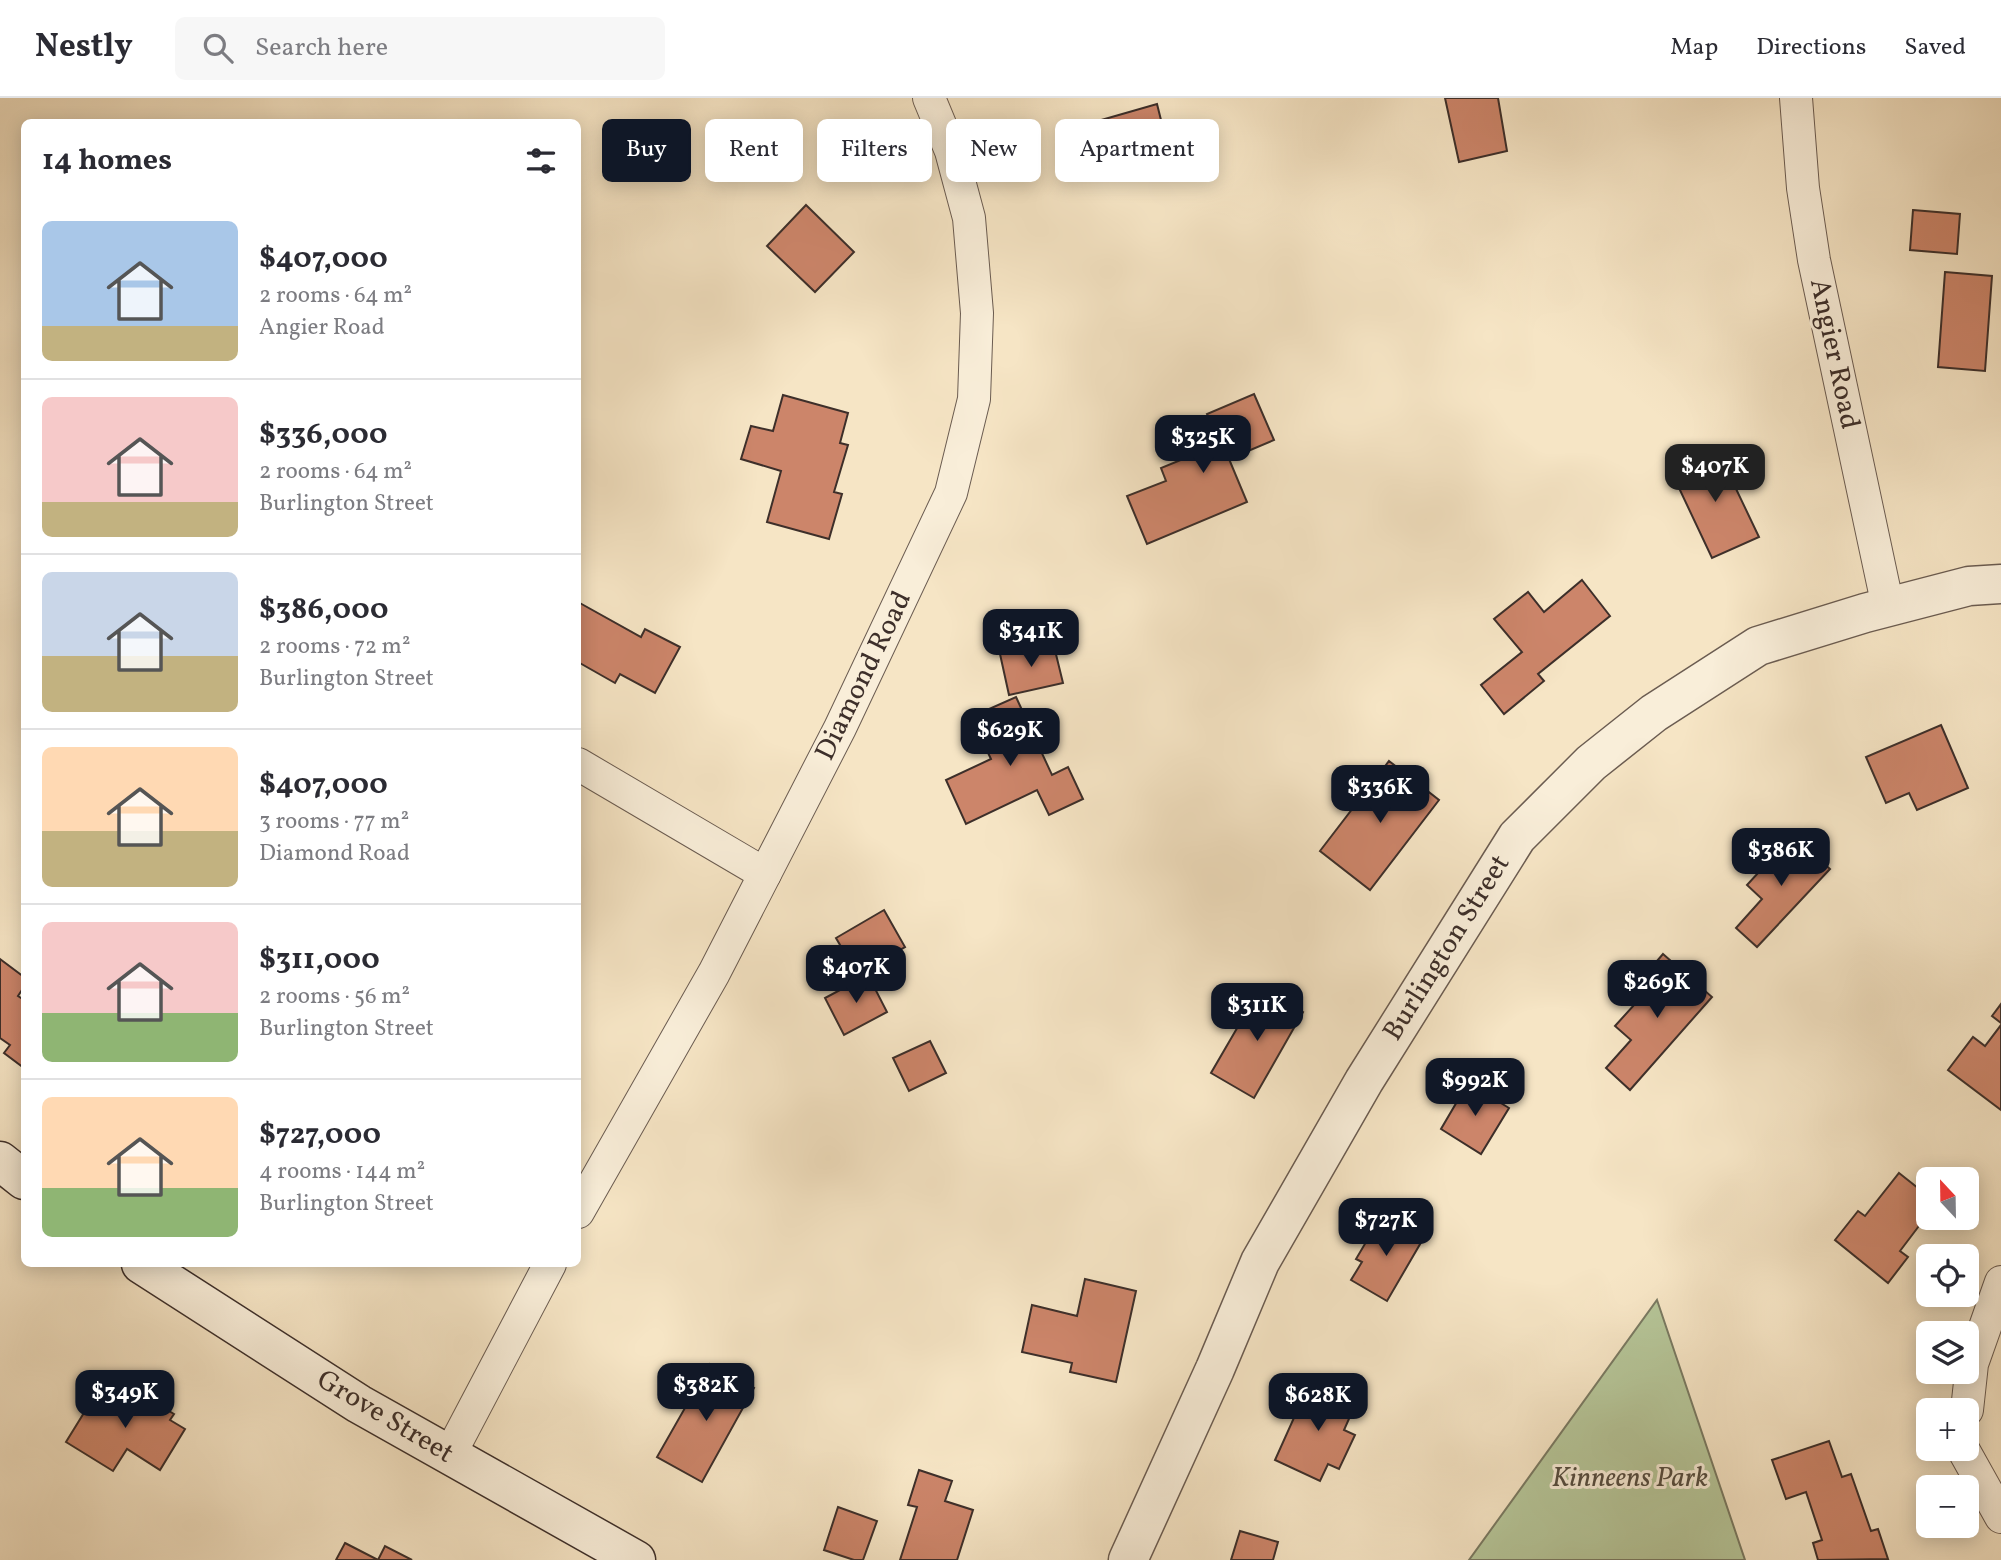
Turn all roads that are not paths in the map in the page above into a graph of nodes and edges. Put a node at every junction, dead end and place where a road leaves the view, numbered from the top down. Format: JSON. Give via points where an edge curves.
{"nodes":[{"id":1,"x":929,"y":98,"type":"edge"},
{"id":2,"x":1796,"y":98,"type":"edge"},
{"id":3,"x":2001,"y":584,"type":"edge"},
{"id":4,"x":1888,"y":607,"type":"junction"},
{"id":5,"x":581,"y":766,"type":"edge"},
{"id":6,"x":765,"y":874,"type":"junction"},
{"id":7,"x":0,"y":1161,"type":"edge"},
{"id":8,"x":21,"y":1178,"type":"edge"},
{"id":9,"x":581,"y":1207,"type":"edge"},
{"id":10,"x":146,"y":1267,"type":"edge"},
{"id":11,"x":548,"y":1267,"type":"edge"},
{"id":12,"x":2001,"y":1282,"type":"edge"},
{"id":13,"x":1968,"y":1398,"type":"edge"},
{"id":14,"x":449,"y":1456,"type":"junction"},
{"id":15,"x":1970,"y":1461,"type":"edge"},
{"id":16,"x":2001,"y":1517,"type":"edge"},
{"id":17,"x":636,"y":1560,"type":"edge"},
{"id":18,"x":1128,"y":1560,"type":"edge"}],
"edges":[{"from":1,"to":6,"type":"street","name":"Diamond Road","via":[[951,151],[969,219],[977,313],[974,399],[951,493]]},
{"from":2,"to":4,"type":"street","name":"Angier Road","via":[[1814,260]]},
{"from":3,"to":4,"type":"street","name":"Burlington Street","via":[[1969,586]]},
{"from":4,"to":18,"type":"street","name":"Burlington Street","via":[[1758,646],[1654,713],[1591,762],[1517,837],[1364,1081],[1260,1262]]},
{"from":5,"to":6,"type":"street"},
{"from":6,"to":9,"type":"street","name":"Diamond Road"},
{"from":7,"to":8,"type":"street"},
{"from":10,"to":14,"type":"street","name":"Grove Street"},
{"from":11,"to":14,"type":"street"},
{"from":12,"to":13,"type":"street","via":[[1972,1364]]},
{"from":14,"to":17,"type":"street","name":"Grove Street"},
{"from":15,"to":16,"type":"street"}]}
